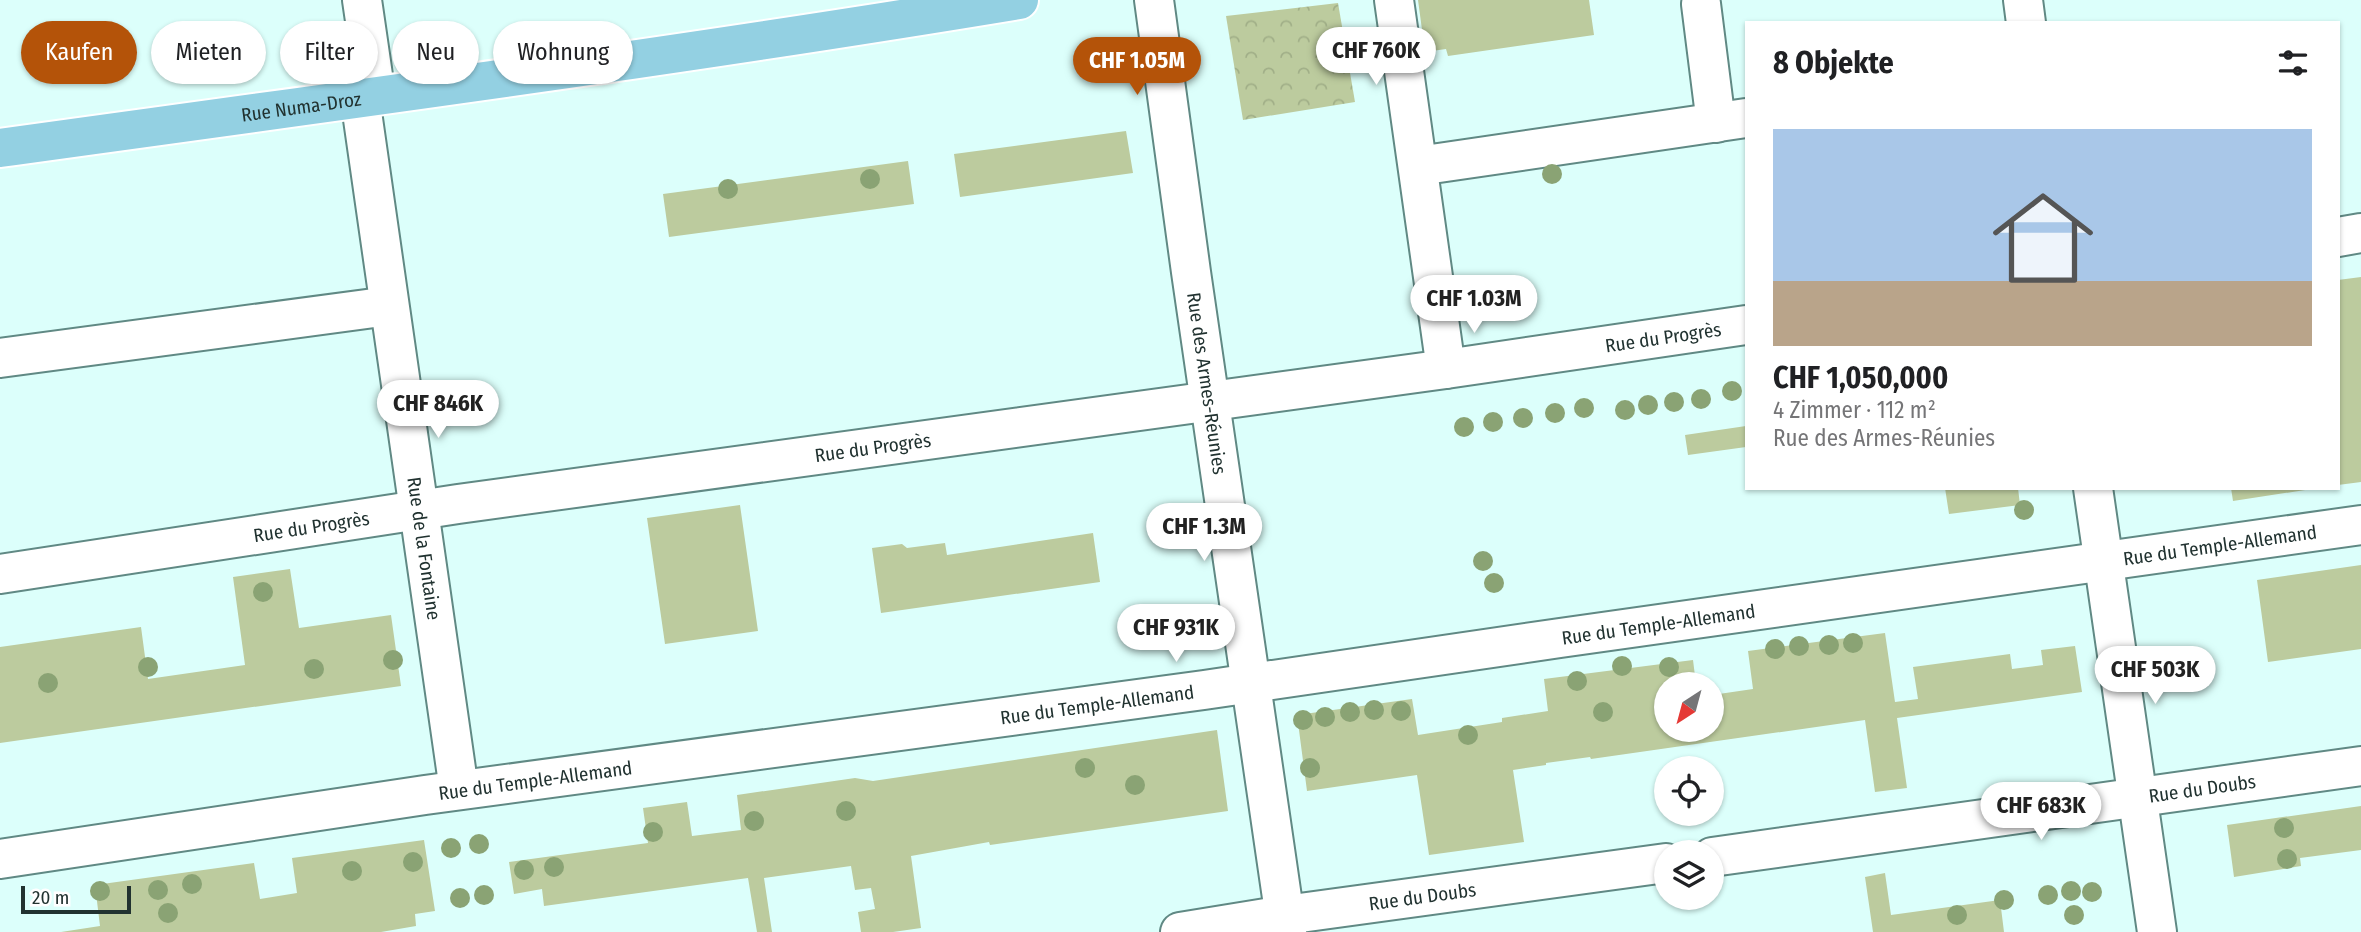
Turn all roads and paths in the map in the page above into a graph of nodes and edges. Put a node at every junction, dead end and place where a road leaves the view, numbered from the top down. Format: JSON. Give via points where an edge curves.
{"nodes":[{"id":1,"x":362,"y":0,"type":"edge"},
{"id":2,"x":1019,"y":0,"type":"edge"},
{"id":3,"x":1154,"y":0,"type":"edge"},
{"id":4,"x":1394,"y":0,"type":"edge"},
{"id":5,"x":2023,"y":0,"type":"edge"},
{"id":6,"x":1701,"y":4,"type":"dead end"},
{"id":7,"x":2026,"y":21,"type":"edge"},
{"id":8,"x":368,"y":97,"type":"junction"},
{"id":9,"x":1731,"y":121,"type":"edge"},
{"id":10,"x":0,"y":148,"type":"edge"},
{"id":11,"x":1418,"y":166,"type":"junction"},
{"id":12,"x":2361,"y":233,"type":"edge"},
{"id":13,"x":2340,"y":237,"type":"edge"},
{"id":14,"x":389,"y":306,"type":"junction"},
{"id":15,"x":1745,"y":325,"type":"edge"},
{"id":16,"x":0,"y":358,"type":"edge"},
{"id":17,"x":1446,"y":369,"type":"junction"},
{"id":18,"x":1210,"y":400,"type":"junction"},
{"id":19,"x":2093,"y":490,"type":"edge"},
{"id":20,"x":418,"y":510,"type":"junction"},
{"id":21,"x":2361,"y":525,"type":"edge"},
{"id":22,"x":2103,"y":561,"type":"junction"},
{"id":23,"x":0,"y":574,"type":"edge"},
{"id":24,"x":1252,"y":683,"type":"junction"},
{"id":25,"x":2361,"y":766,"type":"edge"},
{"id":26,"x":459,"y":790,"type":"junction"},
{"id":27,"x":2137,"y":799,"type":"junction"},
{"id":28,"x":1724,"y":855,"type":"edge"},
{"id":29,"x":0,"y":859,"type":"edge"},
{"id":30,"x":1654,"y":865,"type":"edge"},
{"id":31,"x":1286,"y":923,"type":"edge"},
{"id":32,"x":1180,"y":932,"type":"edge"},
{"id":33,"x":2157,"y":932,"type":"edge"}],
"edges":[{"from":1,"to":8,"type":"street","name":"Rue de la Fontaine"},
{"from":2,"to":8,"type":"main road","name":"Rue Numa-Droz"},
{"from":3,"to":18,"type":"street","name":"Rue des Armes-Réunies"},
{"from":4,"to":11,"type":"street"},
{"from":5,"to":7,"type":"street"},
{"from":6,"to":9,"type":"street"},
{"from":8,"to":10,"type":"main road","name":"Rue Numa-Droz"},
{"from":8,"to":14,"type":"street","name":"Rue de la Fontaine"},
{"from":9,"to":11,"type":"street"},
{"from":11,"to":17,"type":"street"},
{"from":12,"to":13,"type":"street"},
{"from":14,"to":16,"type":"street"},
{"from":14,"to":20,"type":"street","name":"Rue de la Fontaine"},
{"from":15,"to":17,"type":"street","name":"Rue du Progrès"},
{"from":17,"to":18,"type":"street","name":"Rue du Progrès"},
{"from":18,"to":20,"type":"street","name":"Rue du Progrès"},
{"from":18,"to":24,"type":"street","name":"Rue des Armes-Réunies"},
{"from":19,"to":22,"type":"street"},
{"from":20,"to":23,"type":"street","name":"Rue du Progrès"},
{"from":20,"to":26,"type":"street","name":"Rue de la Fontaine"},
{"from":21,"to":22,"type":"street","name":"Rue du Temple-Allemand"},
{"from":22,"to":24,"type":"street","name":"Rue du Temple-Allemand"},
{"from":22,"to":27,"type":"street"},
{"from":24,"to":26,"type":"street","name":"Rue du Temple-Allemand"},
{"from":24,"to":31,"type":"street","name":"Rue des Armes-Réunies"},
{"from":25,"to":27,"type":"street","name":"Rue du Doubs"},
{"from":26,"to":29,"type":"street","name":"Rue du Temple-Allemand"},
{"from":27,"to":28,"type":"street","name":"Rue du Doubs"},
{"from":27,"to":33,"type":"street"},
{"from":30,"to":31,"type":"street","name":"Rue du Doubs"},
{"from":31,"to":32,"type":"street","name":"Rue du Doubs"}]}
